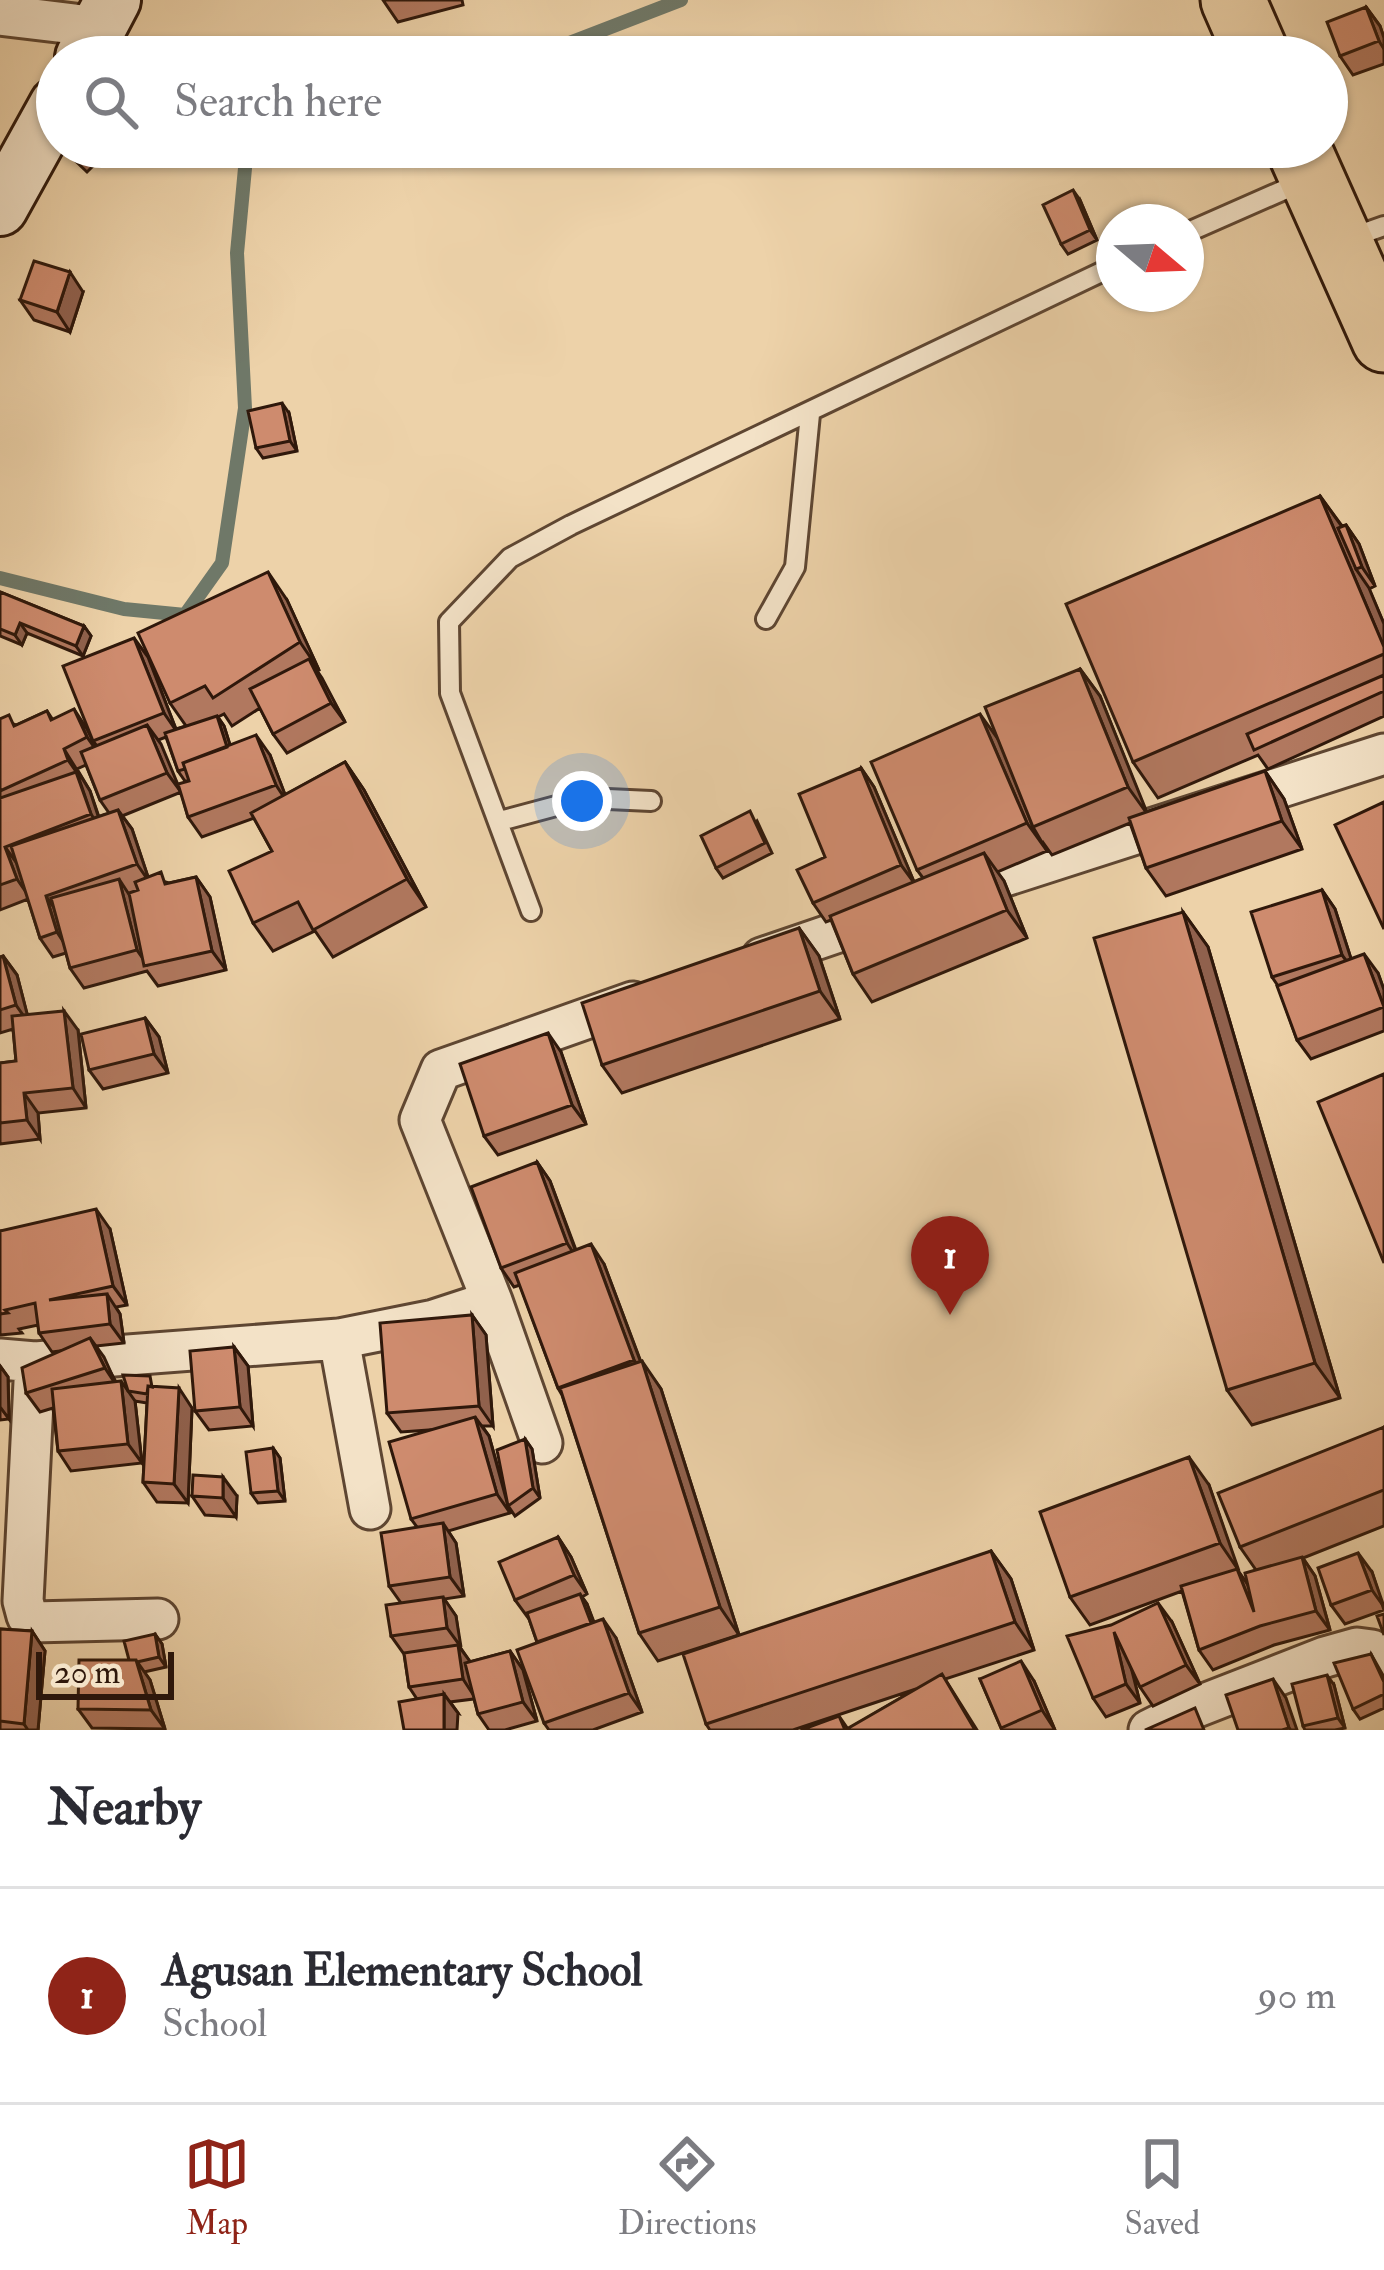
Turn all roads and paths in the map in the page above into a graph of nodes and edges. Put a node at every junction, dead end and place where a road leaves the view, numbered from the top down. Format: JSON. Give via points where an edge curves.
{"nodes":[{"id":1,"x":1233,"y":0,"type":"edge"},
{"id":2,"x":0,"y":15,"type":"edge"},
{"id":3,"x":98,"y":28,"type":"edge"},
{"id":4,"x":1249,"y":36,"type":"edge"},
{"id":5,"x":36,"y":142,"type":"edge"},
{"id":6,"x":1295,"y":168,"type":"edge"},
{"id":7,"x":1310,"y":168,"type":"edge"},
{"id":8,"x":0,"y":208,"type":"edge"},
{"id":9,"x":1204,"y":222,"type":"edge"},
{"id":10,"x":1362,"y":233,"type":"edge"},
{"id":11,"x":1096,"y":274,"type":"edge"},
{"id":12,"x":1384,"y":340,"type":"edge"},
{"id":13,"x":810,"y":414,"type":"junction"},
{"id":14,"x":766,"y":620,"type":"dead end"},
{"id":15,"x":1384,"y":754,"type":"edge"},
{"id":16,"x":651,"y":801,"type":"dead end"},
{"id":17,"x":500,"y":821,"type":"junction"},
{"id":18,"x":531,"y":911,"type":"dead end"},
{"id":19,"x":728,"y":970,"type":"edge"},
{"id":20,"x":660,"y":993,"type":"edge"},
{"id":21,"x":492,"y":1301,"type":"junction"},
{"id":22,"x":339,"y":1339,"type":"junction"},
{"id":23,"x":17,"y":1361,"type":"edge"},
{"id":24,"x":542,"y":1443,"type":"dead end"},
{"id":25,"x":370,"y":1509,"type":"dead end"},
{"id":26,"x":158,"y":1619,"type":"dead end"},
{"id":27,"x":1384,"y":1658,"type":"edge"},
{"id":28,"x":1149,"y":1730,"type":"edge"}],
"edges":[{"from":1,"to":4,"type":"highway"},
{"from":2,"to":3,"type":"street"},
{"from":5,"to":8,"type":"main road"},
{"from":6,"to":9,"type":"lane"},
{"from":7,"to":10,"type":"highway"},
{"from":10,"to":12,"type":"highway"},
{"from":11,"to":13,"type":"lane"},
{"from":13,"to":14,"type":"lane","via":[[795,567]]},
{"from":13,"to":17,"type":"lane","via":[[510,558],[449,622],[450,693]]},
{"from":15,"to":19,"type":"street"},
{"from":16,"to":17,"type":"lane","via":[[586,798]]},
{"from":17,"to":18,"type":"lane"},
{"from":20,"to":21,"type":"street","via":[[441,1070],[420,1120]]},
{"from":21,"to":22,"type":"street"},
{"from":21,"to":24,"type":"street"},
{"from":22,"to":23,"type":"street"},
{"from":22,"to":25,"type":"street"},
{"from":23,"to":26,"type":"street","via":[[27,1616]]},
{"from":27,"to":28,"type":"street","via":[[1357,1648],[1325,1657]]}]}
